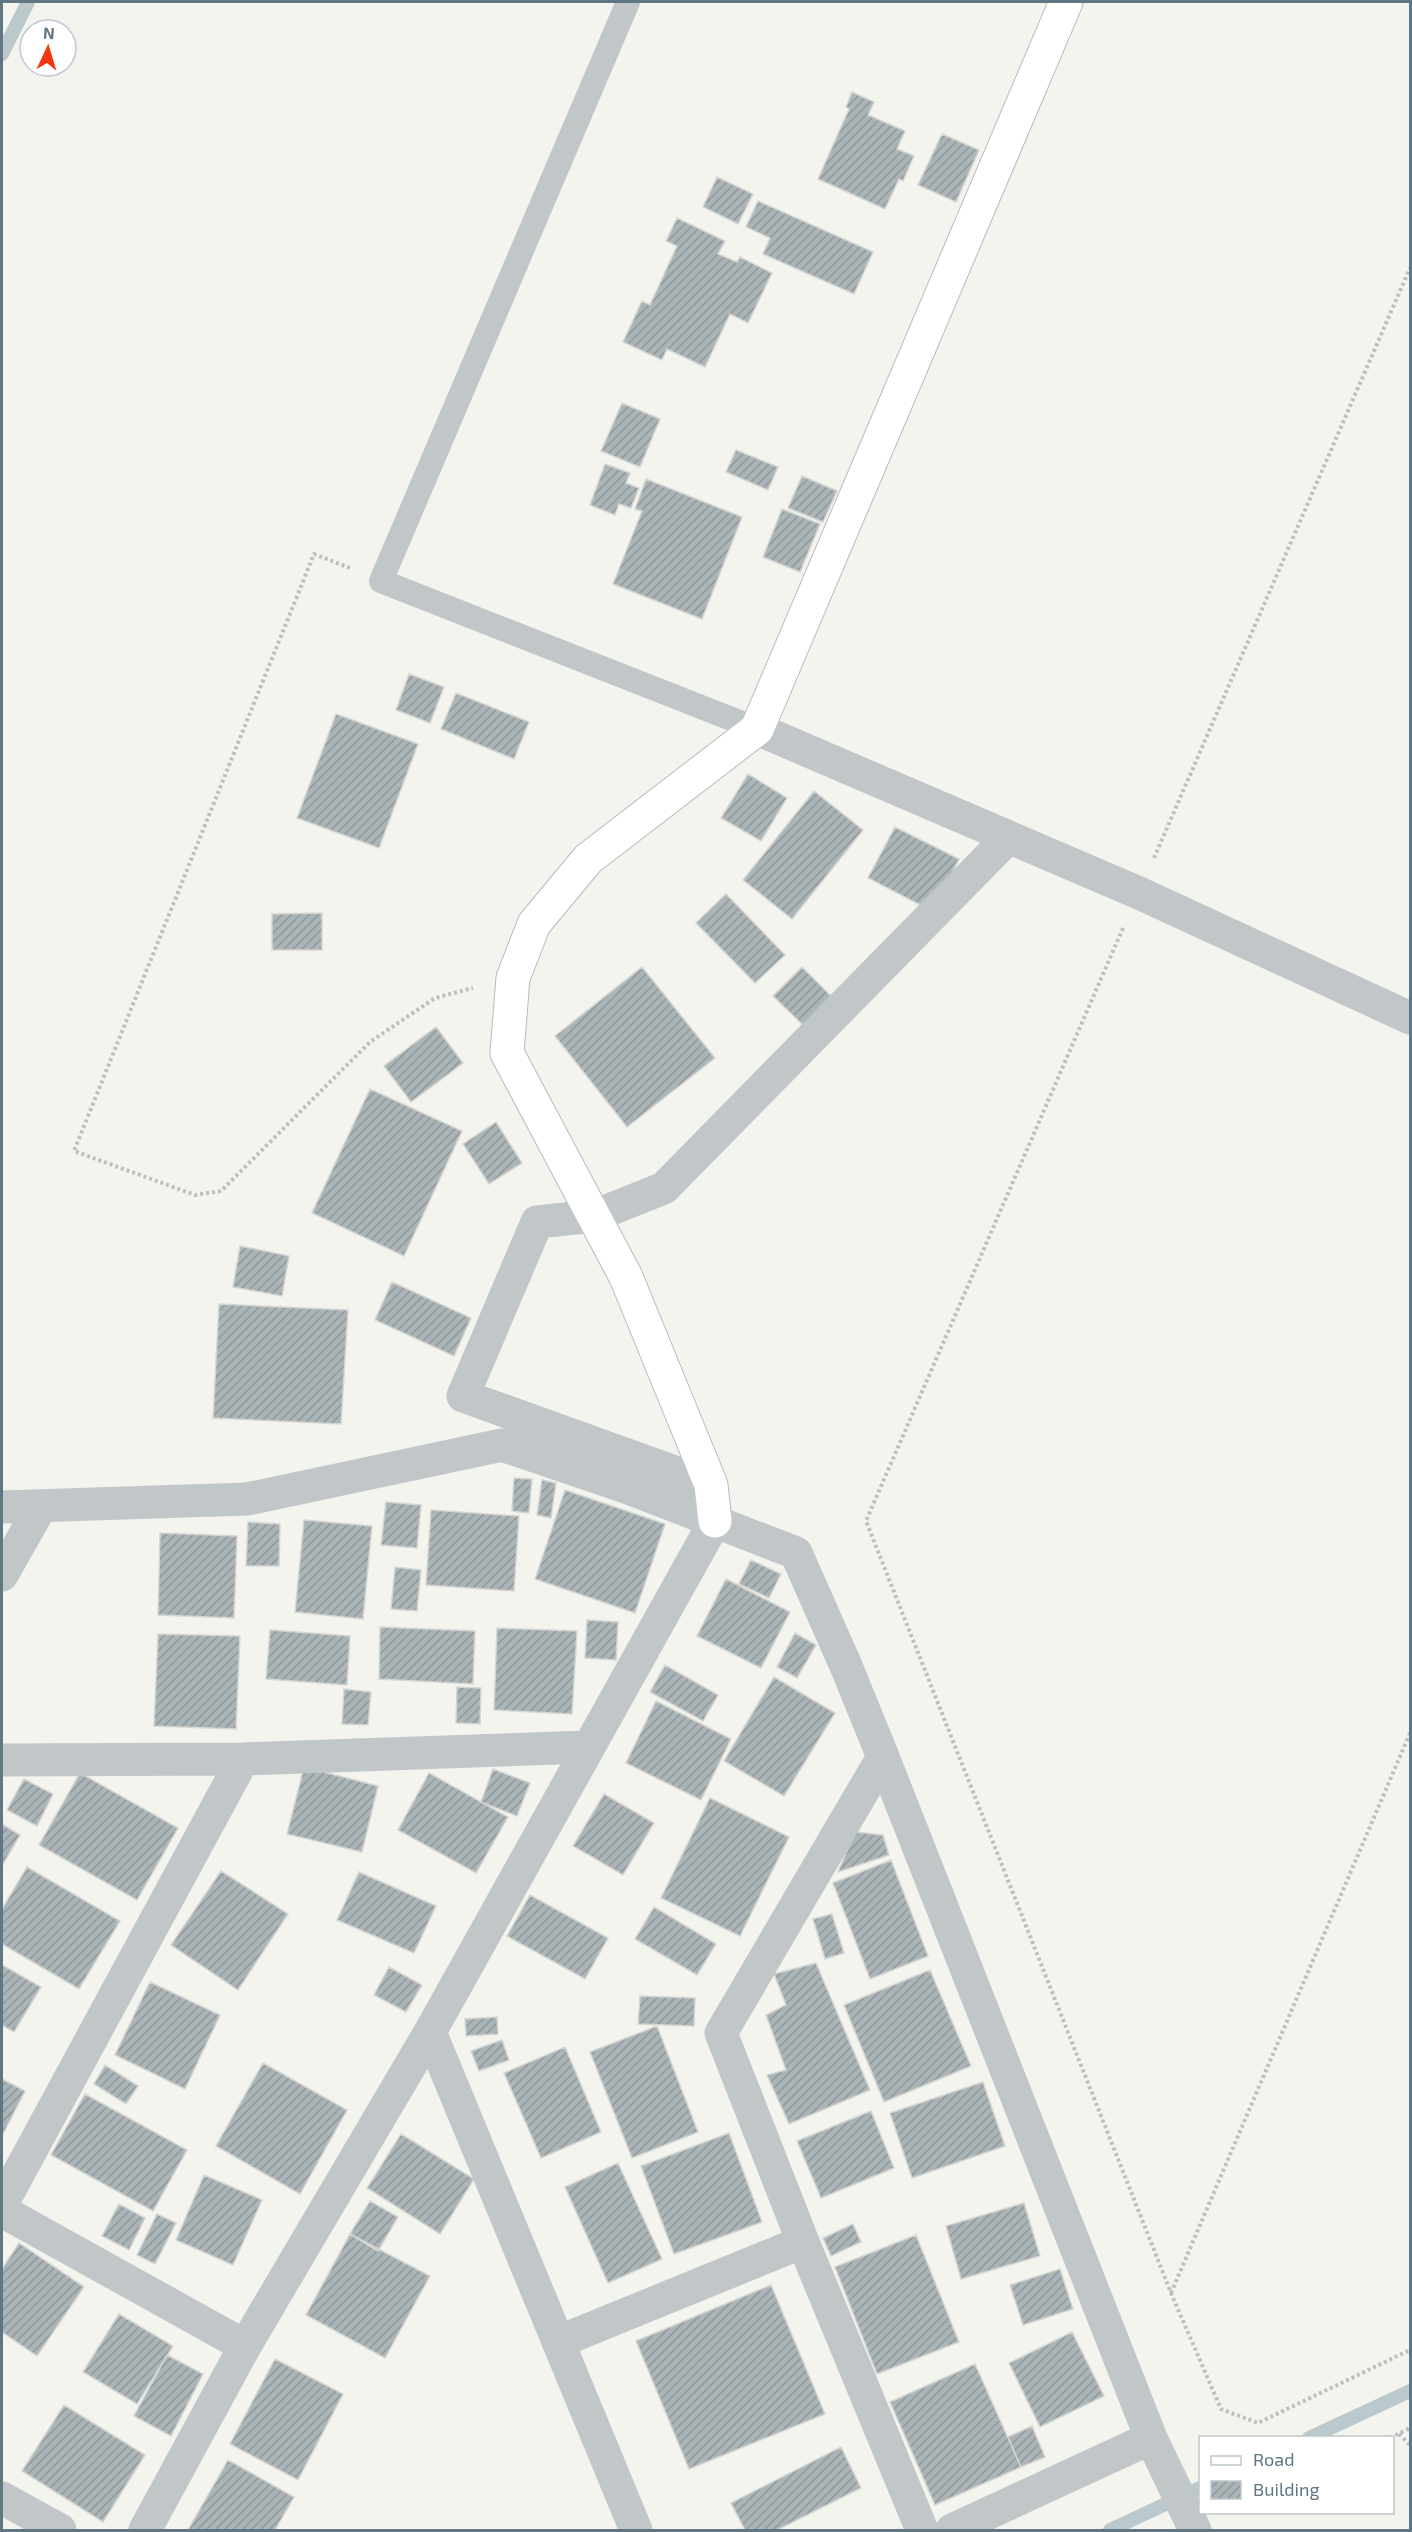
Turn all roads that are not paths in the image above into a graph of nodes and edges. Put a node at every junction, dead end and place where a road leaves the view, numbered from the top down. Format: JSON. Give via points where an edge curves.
{"nodes":[{"id":1,"x":628,"y":2,"type":"edge"},
{"id":2,"x":1066,"y":2,"type":"edge"},
{"id":3,"x":757,"y":729,"type":"junction"},
{"id":4,"x":1008,"y":839,"type":"junction"},
{"id":5,"x":1410,"y":1018,"type":"edge"},
{"id":6,"x":594,"y":1216,"type":"junction"},
{"id":7,"x":711,"y":1485,"type":"junction"},
{"id":8,"x":40,"y":1506,"type":"junction"},
{"id":9,"x":2,"y":1507,"type":"edge"},
{"id":10,"x":715,"y":1521,"type":"junction"},
{"id":11,"x":2,"y":1575,"type":"edge"},
{"id":12,"x":588,"y":1747,"type":"junction"},
{"id":13,"x":883,"y":1757,"type":"junction"},
{"id":14,"x":243,"y":1759,"type":"junction"},
{"id":15,"x":2,"y":1760,"type":"edge"},
{"id":16,"x":430,"y":2032,"type":"junction"},
{"id":17,"x":2,"y":2204,"type":"edge"},
{"id":18,"x":2,"y":2211,"type":"edge"},
{"id":19,"x":803,"y":2242,"type":"junction"},
{"id":20,"x":558,"y":2342,"type":"junction"},
{"id":21,"x":245,"y":2346,"type":"junction"},
{"id":22,"x":1151,"y":2438,"type":"junction"},
{"id":23,"x":2,"y":2498,"type":"edge"},
{"id":24,"x":60,"y":2530,"type":"edge"},
{"id":25,"x":145,"y":2530,"type":"edge"},
{"id":26,"x":636,"y":2530,"type":"edge"},
{"id":27,"x":922,"y":2530,"type":"edge"},
{"id":28,"x":952,"y":2530,"type":"edge"},
{"id":29,"x":1195,"y":2530,"type":"edge"}],
"edges":[{"from":1,"to":3,"type":"lane","via":[[381,580]]},
{"from":2,"to":3,"type":"street"},
{"from":3,"to":4,"type":"street"},
{"from":3,"to":6,"type":"street","via":[[588,860],[534,924],[513,978],[507,1053]]},
{"from":4,"to":5,"type":"street"},
{"from":4,"to":6,"type":"street","via":[[664,1188]]},
{"from":6,"to":7,"type":"street","via":[[626,1277]]},
{"from":6,"to":7,"type":"street","via":[[537,1222],[463,1396]]},
{"from":7,"to":10,"type":"street"},
{"from":8,"to":9,"type":"street"},
{"from":8,"to":10,"type":"street","via":[[247,1499],[502,1445]]},
{"from":8,"to":11,"type":"street"},
{"from":10,"to":12,"type":"street"},
{"from":10,"to":13,"type":"street","via":[[796,1553]]},
{"from":12,"to":14,"type":"street"},
{"from":12,"to":16,"type":"street"},
{"from":13,"to":19,"type":"street","via":[[721,2033]]},
{"from":13,"to":22,"type":"street"},
{"from":14,"to":15,"type":"street"},
{"from":14,"to":17,"type":"street"},
{"from":16,"to":20,"type":"street"},
{"from":16,"to":21,"type":"street"},
{"from":18,"to":21,"type":"street"},
{"from":19,"to":20,"type":"street"},
{"from":19,"to":27,"type":"street"},
{"from":20,"to":26,"type":"street"},
{"from":21,"to":25,"type":"street"},
{"from":22,"to":28,"type":"street"},
{"from":22,"to":29,"type":"street"},
{"from":23,"to":24,"type":"street"}]}
